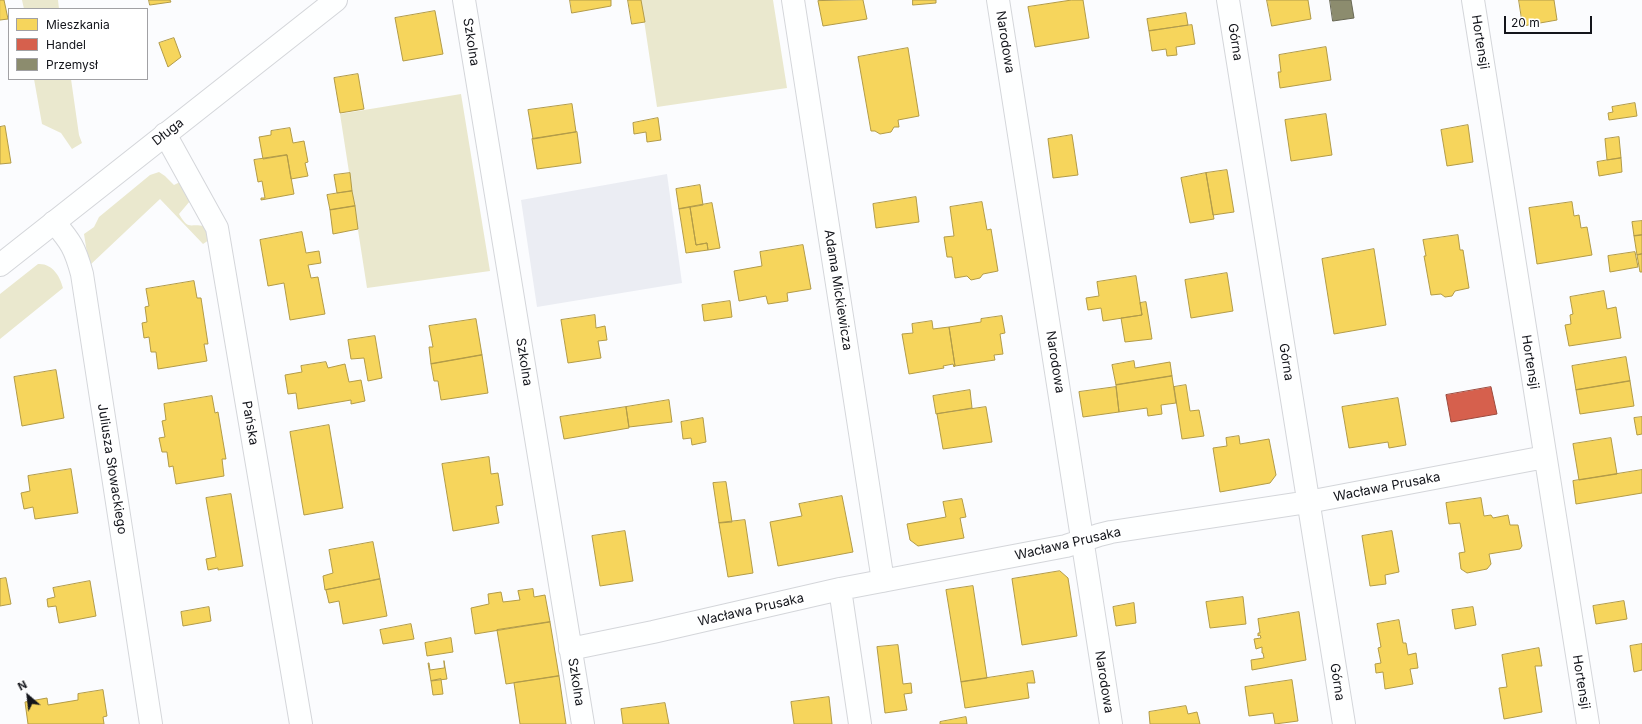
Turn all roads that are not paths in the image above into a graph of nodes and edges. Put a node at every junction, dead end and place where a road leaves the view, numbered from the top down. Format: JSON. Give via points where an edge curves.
{"nodes":[{"id":1,"x":336,"y":0,"type":"edge"},
{"id":2,"x":464,"y":0,"type":"edge"},
{"id":3,"x":793,"y":0,"type":"edge"},
{"id":4,"x":998,"y":0,"type":"edge"},
{"id":5,"x":1228,"y":0,"type":"edge"},
{"id":6,"x":1473,"y":0,"type":"edge"},
{"id":7,"x":165,"y":134,"type":"junction"},
{"id":8,"x":54,"y":222,"type":"junction"},
{"id":9,"x":0,"y":265,"type":"edge"},
{"id":10,"x":1545,"y":457,"type":"junction"},
{"id":11,"x":1308,"y":502,"type":"junction"},
{"id":12,"x":1082,"y":541,"type":"junction"},
{"id":13,"x":883,"y":581,"type":"junction"},
{"id":14,"x":840,"y":589,"type":"junction"},
{"id":15,"x":570,"y":649,"type":"junction"},
{"id":16,"x":151,"y":724,"type":"edge"},
{"id":17,"x":301,"y":724,"type":"edge"},
{"id":18,"x":583,"y":724,"type":"edge"},
{"id":19,"x":860,"y":724,"type":"edge"},
{"id":20,"x":1111,"y":724,"type":"edge"},
{"id":21,"x":1344,"y":724,"type":"edge"},
{"id":22,"x":1588,"y":724,"type":"edge"}],
"edges":[{"from":1,"to":7,"type":"street","name":"Długa"},
{"from":2,"to":15,"type":"street","name":"Szkolna"},
{"from":3,"to":13,"type":"street","name":"Adama Mickiewicza"},
{"from":4,"to":12,"type":"street","name":"Narodowa"},
{"from":5,"to":11,"type":"street","name":"Górna"},
{"from":6,"to":10,"type":"street","name":"Hortensji"},
{"from":7,"to":8,"type":"street","name":"Długa"},
{"from":7,"to":17,"type":"street","name":"Pańska","via":[[217,228]]},
{"from":8,"to":9,"type":"street","name":"Długa"},
{"from":8,"to":16,"type":"street","name":"Juliusza Słowackiego","via":[[72,244],[82,274]]},
{"from":10,"to":11,"type":"street","name":"Wacława Prusaka"},
{"from":10,"to":22,"type":"street","name":"Hortensji"},
{"from":11,"to":12,"type":"street","name":"Wacława Prusaka","via":[[1111,532]]},
{"from":11,"to":21,"type":"street","name":"Górna"},
{"from":12,"to":13,"type":"street","name":"Wacława Prusaka"},
{"from":12,"to":20,"type":"street","name":"Narodowa"},
{"from":13,"to":14,"type":"street","name":"Wacława Prusaka"},
{"from":14,"to":15,"type":"street","name":"Wacława Prusaka"},
{"from":14,"to":19,"type":"street"},
{"from":15,"to":18,"type":"street","name":"Szkolna"}]}
